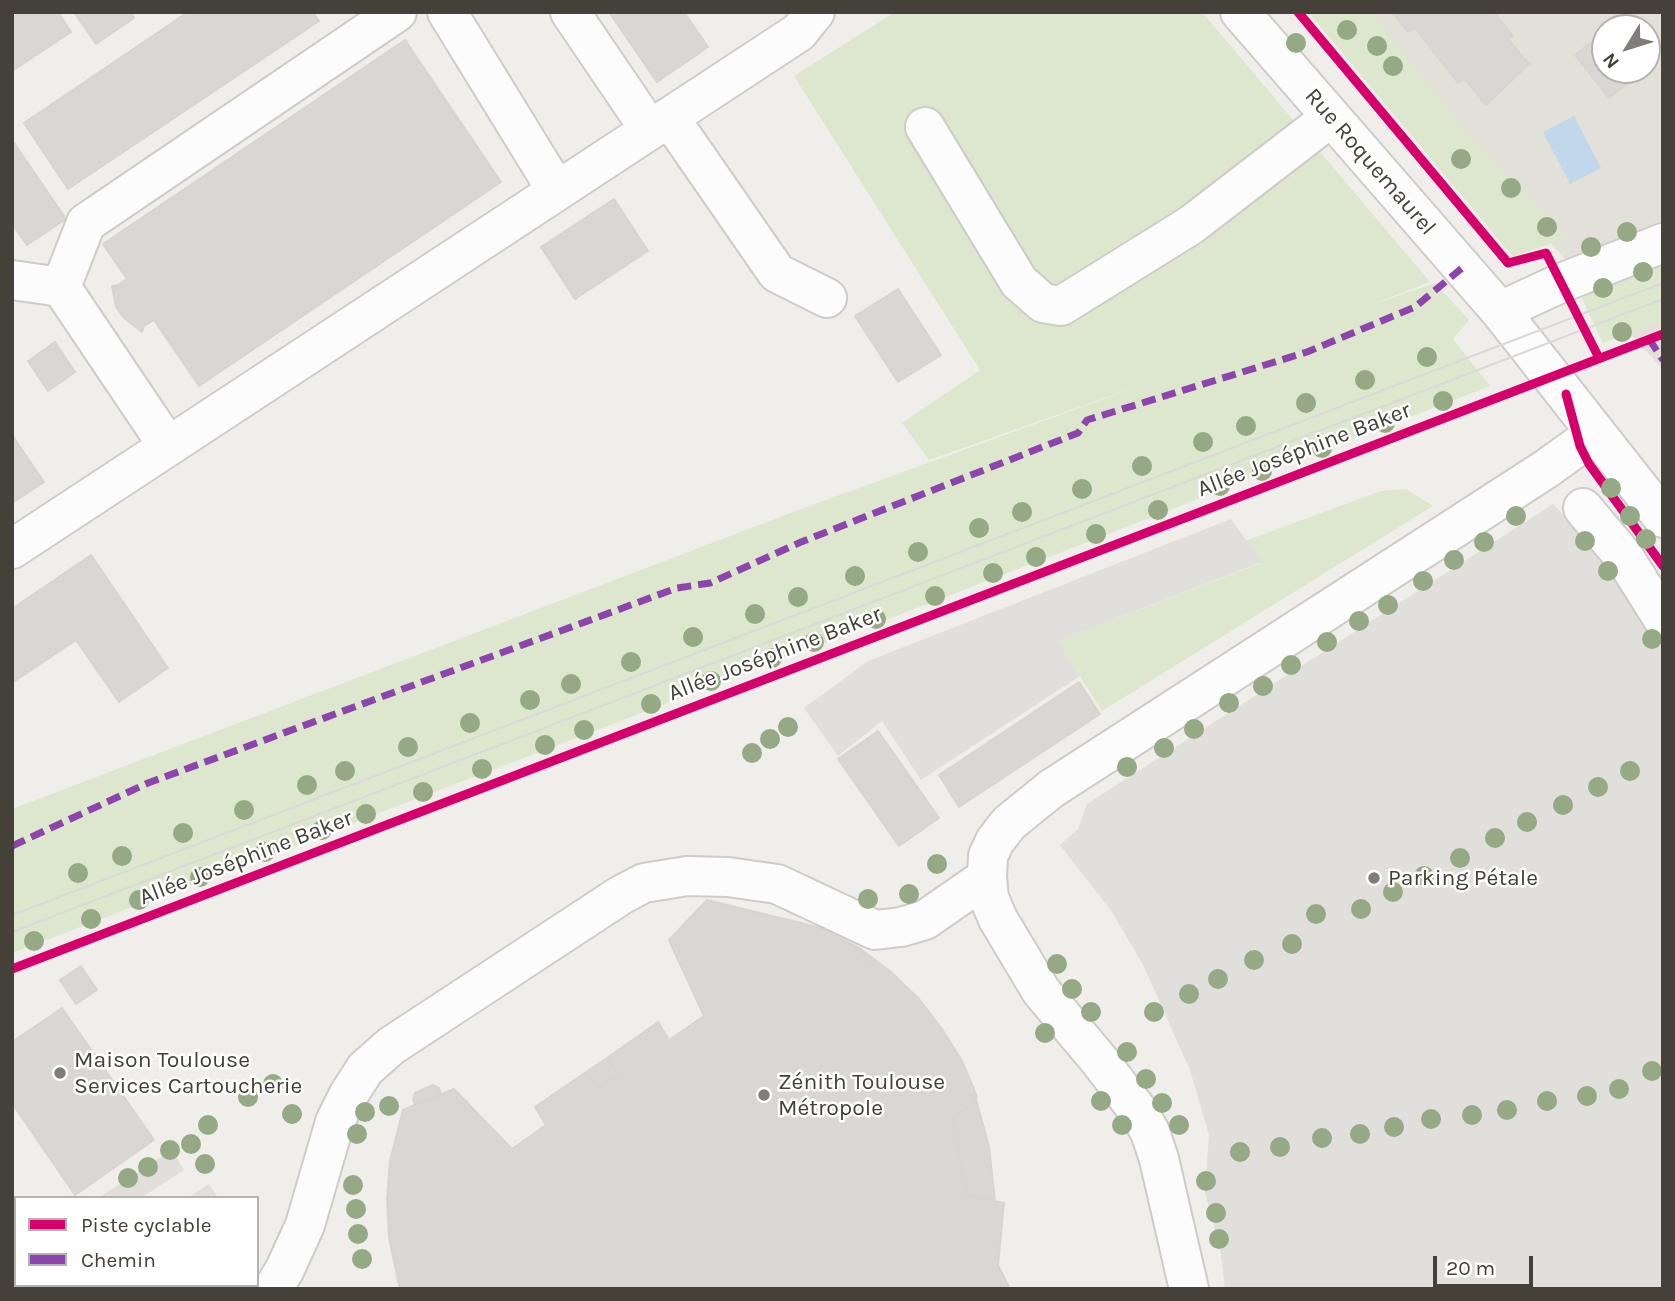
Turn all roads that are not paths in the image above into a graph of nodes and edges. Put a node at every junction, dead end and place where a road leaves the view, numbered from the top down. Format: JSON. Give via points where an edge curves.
{"nodes":[{"id":1,"x":397,"y":12,"type":"edge"},
{"id":2,"x":447,"y":12,"type":"edge"},
{"id":3,"x":570,"y":12,"type":"edge"},
{"id":4,"x":815,"y":12,"type":"edge"},
{"id":5,"x":1240,"y":12,"type":"edge"},
{"id":6,"x":1330,"y":118,"type":"junction"},
{"id":7,"x":659,"y":124,"type":"junction"},
{"id":8,"x":925,"y":127,"type":"dead end"},
{"id":9,"x":557,"y":191,"type":"junction"},
{"id":10,"x":1663,"y":243,"type":"edge"},
{"id":11,"x":12,"y":280,"type":"edge"},
{"id":12,"x":61,"y":287,"type":"junction"},
{"id":13,"x":827,"y":298,"type":"dead end"},
{"id":14,"x":1500,"y":312,"type":"junction"},
{"id":15,"x":1596,"y":433,"type":"junction"},
{"id":16,"x":168,"y":446,"type":"junction"},
{"id":17,"x":1583,"y":508,"type":"dead end"},
{"id":18,"x":1663,"y":518,"type":"edge"},
{"id":19,"x":12,"y":549,"type":"edge"},
{"id":20,"x":1663,"y":619,"type":"edge"},
{"id":21,"x":987,"y":877,"type":"junction"},
{"id":22,"x":273,"y":1289,"type":"edge"},
{"id":23,"x":1189,"y":1289,"type":"edge"}],
"edges":[{"from":1,"to":12,"type":"street","via":[[86,223]]},
{"from":2,"to":9,"type":"street"},
{"from":3,"to":7,"type":"street"},
{"from":4,"to":7,"type":"street","via":[[799,32]]},
{"from":5,"to":6,"type":"street","name":"Rue Roquemaurel"},
{"from":6,"to":8,"type":"street","via":[[1191,225],[1061,306],[1043,303],[1019,282]]},
{"from":6,"to":14,"type":"street","name":"Rue Roquemaurel"},
{"from":7,"to":9,"type":"street"},
{"from":7,"to":13,"type":"street","via":[[776,273]]},
{"from":9,"to":16,"type":"street"},
{"from":10,"to":14,"type":"street"},
{"from":11,"to":12,"type":"street"},
{"from":12,"to":16,"type":"street"},
{"from":14,"to":15,"type":"street","name":"Rue Roquemaurel"},
{"from":15,"to":18,"type":"street","name":"Rue Roquemaurel"},
{"from":15,"to":21,"type":"street","via":[[1051,789],[1009,823],[995,841],[988,856]]},
{"from":16,"to":19,"type":"street"},
{"from":17,"to":20,"type":"street","via":[[1624,557]]},
{"from":21,"to":22,"type":"street","via":[[925,920],[875,930],[777,884],[727,877],[687,876],[644,883],[621,895],[391,1046],[365,1069],[335,1122],[305,1225]]},
{"from":21,"to":23,"type":"street","via":[[998,919],[1041,991],[1100,1060],[1150,1132]]}]}
